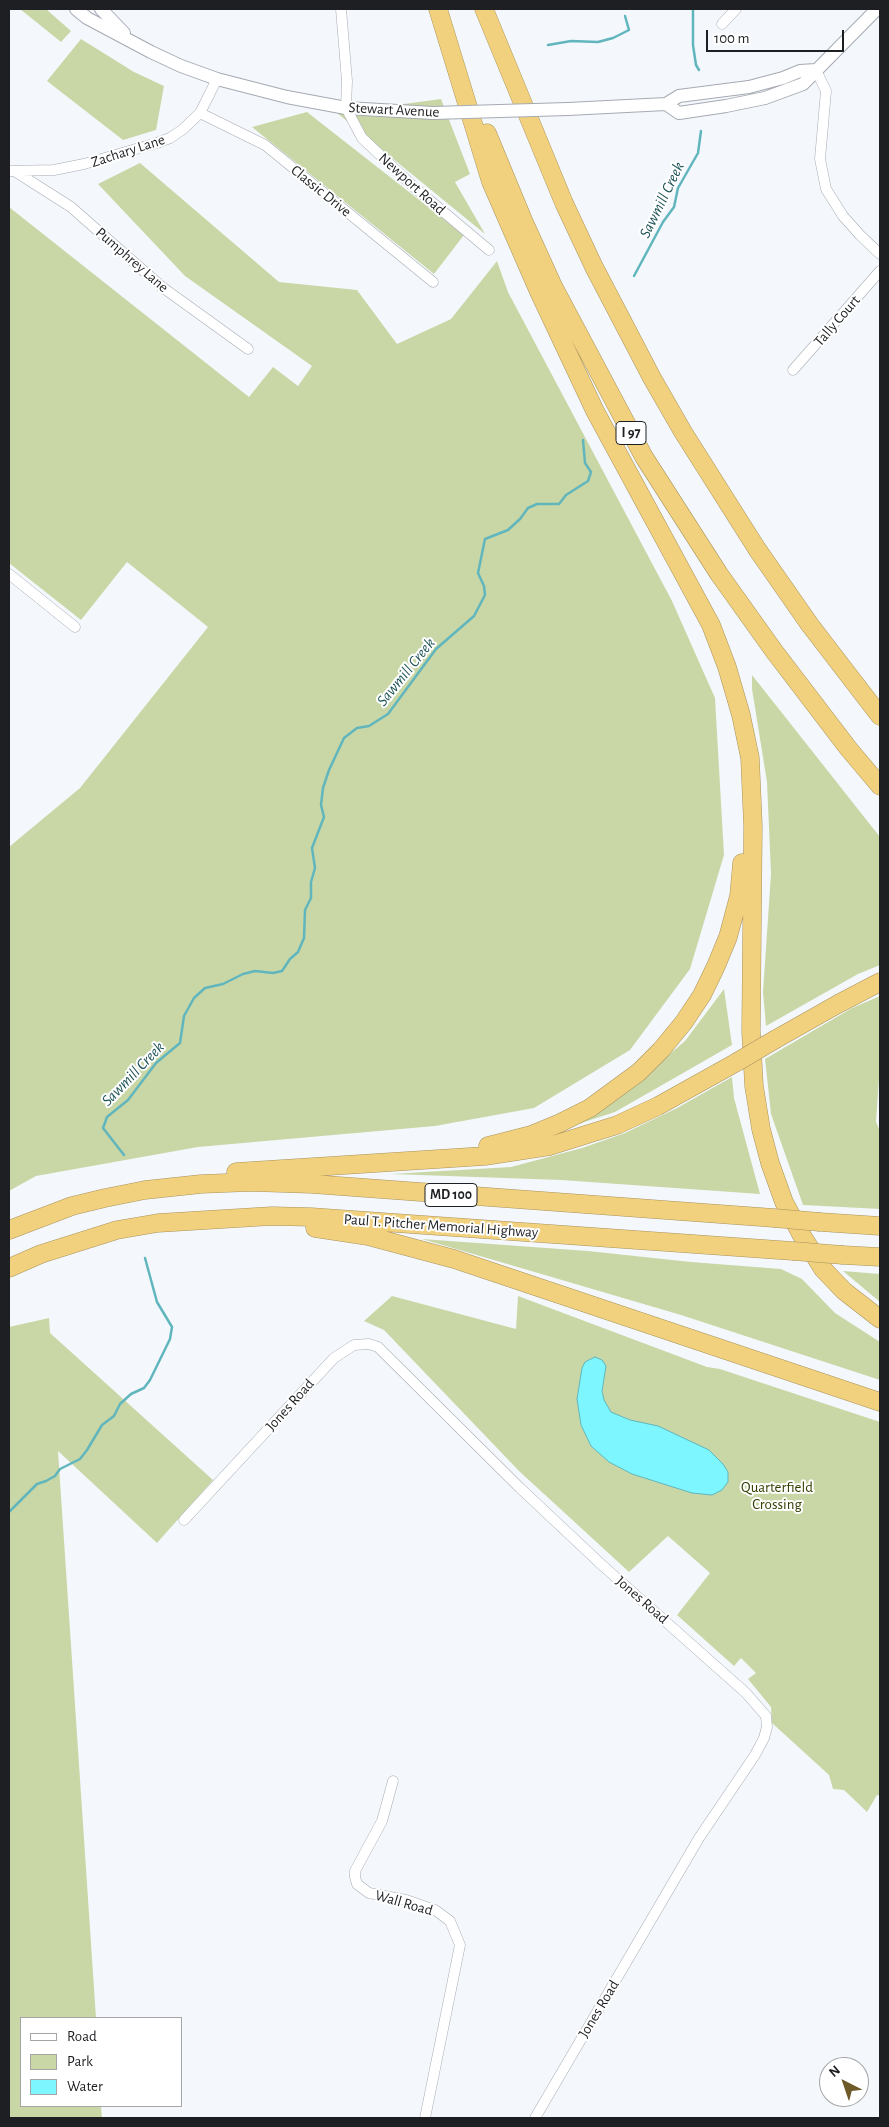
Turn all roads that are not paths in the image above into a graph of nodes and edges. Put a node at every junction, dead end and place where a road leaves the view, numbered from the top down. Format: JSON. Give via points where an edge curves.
{"nodes":[{"id":1,"x":76,"y":9,"type":"edge"},
{"id":2,"x":101,"y":9,"type":"edge"},
{"id":3,"x":341,"y":9,"type":"edge"},
{"id":4,"x":438,"y":9,"type":"edge"},
{"id":5,"x":484,"y":9,"type":"edge"},
{"id":6,"x":736,"y":9,"type":"edge"},
{"id":7,"x":876,"y":9,"type":"edge"},
{"id":8,"x":722,"y":24,"type":"dead end"},
{"id":9,"x":133,"y":42,"type":"junction"},
{"id":10,"x":449,"y":42,"type":"junction"},
{"id":11,"x":816,"y":70,"type":"junction"},
{"id":12,"x":217,"y":79,"type":"junction"},
{"id":13,"x":346,"y":108,"type":"junction"},
{"id":14,"x":200,"y":113,"type":"junction"},
{"id":15,"x":12,"y":171,"type":"edge"},
{"id":16,"x":489,"y":250,"type":"dead end"},
{"id":17,"x":880,"y":254,"type":"edge"},
{"id":18,"x":880,"y":271,"type":"edge"},
{"id":19,"x":433,"y":282,"type":"dead end"},
{"id":20,"x":248,"y":349,"type":"dead end"},
{"id":21,"x":793,"y":370,"type":"dead end"},
{"id":22,"x":9,"y":574,"type":"edge"},
{"id":23,"x":810,"y":625,"type":"junction"},
{"id":24,"x":75,"y":627,"type":"dead end"},
{"id":25,"x":880,"y":702,"type":"edge"},
{"id":26,"x":880,"y":716,"type":"edge"},
{"id":27,"x":750,"y":758,"type":"junction"},
{"id":28,"x":880,"y":786,"type":"edge"},
{"id":29,"x":880,"y":982,"type":"edge"},
{"id":30,"x":398,"y":1162,"type":"junction"},
{"id":31,"x":72,"y":1206,"type":"junction"},
{"id":32,"x":228,"y":1220,"type":"junction"},
{"id":33,"x":880,"y":1226,"type":"edge"},
{"id":34,"x":9,"y":1230,"type":"edge"},
{"id":35,"x":880,"y":1257,"type":"edge"},
{"id":36,"x":9,"y":1268,"type":"edge"},
{"id":37,"x":880,"y":1319,"type":"edge"},
{"id":38,"x":794,"y":1372,"type":"junction"},
{"id":39,"x":880,"y":1396,"type":"edge"},
{"id":40,"x":880,"y":1402,"type":"edge"},
{"id":41,"x":184,"y":1520,"type":"dead end"},
{"id":42,"x":393,"y":1782,"type":"dead end"},
{"id":43,"x":425,"y":2118,"type":"edge"},
{"id":44,"x":535,"y":2118,"type":"edge"}],
"edges":[{"from":1,"to":9,"type":"street","name":"Stewart Avenue"},
{"from":2,"to":9,"type":"street","name":"Stewart Avenue"},
{"from":3,"to":13,"type":"street"},
{"from":4,"to":10,"type":"highway","number":"I 97"},
{"from":5,"to":23,"type":"highway","via":[[564,203],[652,378],[719,490]]},
{"from":6,"to":8,"type":"street"},
{"from":7,"to":11,"type":"street","name":"Stewart Avenue"},
{"from":9,"to":12,"type":"street","name":"Stewart Avenue","via":[[181,66]]},
{"from":10,"to":27,"type":"highway","via":[[491,182],[595,411],[711,626],[727,667]]},
{"from":10,"to":28,"type":"highway","number":"I 97","via":[[526,229],[577,334],[644,457],[774,652]]},
{"from":11,"to":13,"type":"street","name":"Stewart Avenue","bridge":true,"via":[[803,84],[777,94],[678,113],[666,104],[433,113]]},
{"from":11,"to":17,"type":"street","via":[[826,91],[820,159],[826,189],[843,216]]},
{"from":12,"to":13,"type":"street","name":"Stewart Avenue"},
{"from":12,"to":14,"type":"street","name":"Zachary Lane"},
{"from":13,"to":16,"type":"street","name":"Newport Road","via":[[362,138]]},
{"from":14,"to":15,"type":"street","name":"Zachary Lane","via":[[182,130],[157,143],[54,170]]},
{"from":14,"to":19,"type":"street","name":"Classic Drive","via":[[265,145]]},
{"from":15,"to":20,"type":"street","name":"Pumphrey Lane","via":[[71,207],[162,288]]},
{"from":18,"to":21,"type":"street","name":"Tally Court"},
{"from":22,"to":24,"type":"street"},
{"from":23,"to":25,"type":"highway"},
{"from":23,"to":26,"type":"highway"},
{"from":27,"to":30,"type":"highway","via":[[739,896],[728,937],[702,995],[661,1050],[615,1091],[560,1123],[500,1144]]},
{"from":27,"to":37,"type":"highway","via":[[753,826],[751,1031],[754,1086],[762,1129],[784,1202],[801,1234],[823,1268],[844,1291]]},
{"from":29,"to":30,"type":"highway","bridge":true,"via":[[658,1106],[617,1125],[583,1137],[509,1153]]},
{"from":30,"to":31,"type":"highway","via":[[199,1174],[142,1184]]},
{"from":31,"to":33,"type":"highway","number":"MD 100","bridge":true,"via":[[145,1190],[251,1182]]},
{"from":31,"to":34,"type":"highway","number":"MD 100"},
{"from":32,"to":35,"type":"highway","name":"Paul T. Pitcher Memorial Highway","number":"MD 100","bridge":true,"via":[[311,1217]]},
{"from":32,"to":36,"type":"highway","name":"Paul T. Pitcher Memorial Highway","number":"MD 100","via":[[158,1223],[117,1230],[41,1254]]},
{"from":32,"to":38,"type":"highway","via":[[311,1227],[410,1246]]},
{"from":38,"to":39,"type":"highway"},
{"from":38,"to":40,"type":"highway"},
{"from":41,"to":44,"type":"street","name":"Jones Road","via":[[334,1358],[354,1344],[378,1347],[515,1483],[746,1693],[766,1716],[764,1738],[755,1755],[699,1838]]},
{"from":42,"to":43,"type":"street","name":"Wall Road","via":[[382,1821],[355,1871],[357,1884],[369,1892],[435,1910],[450,1922],[460,1945]]}]}
